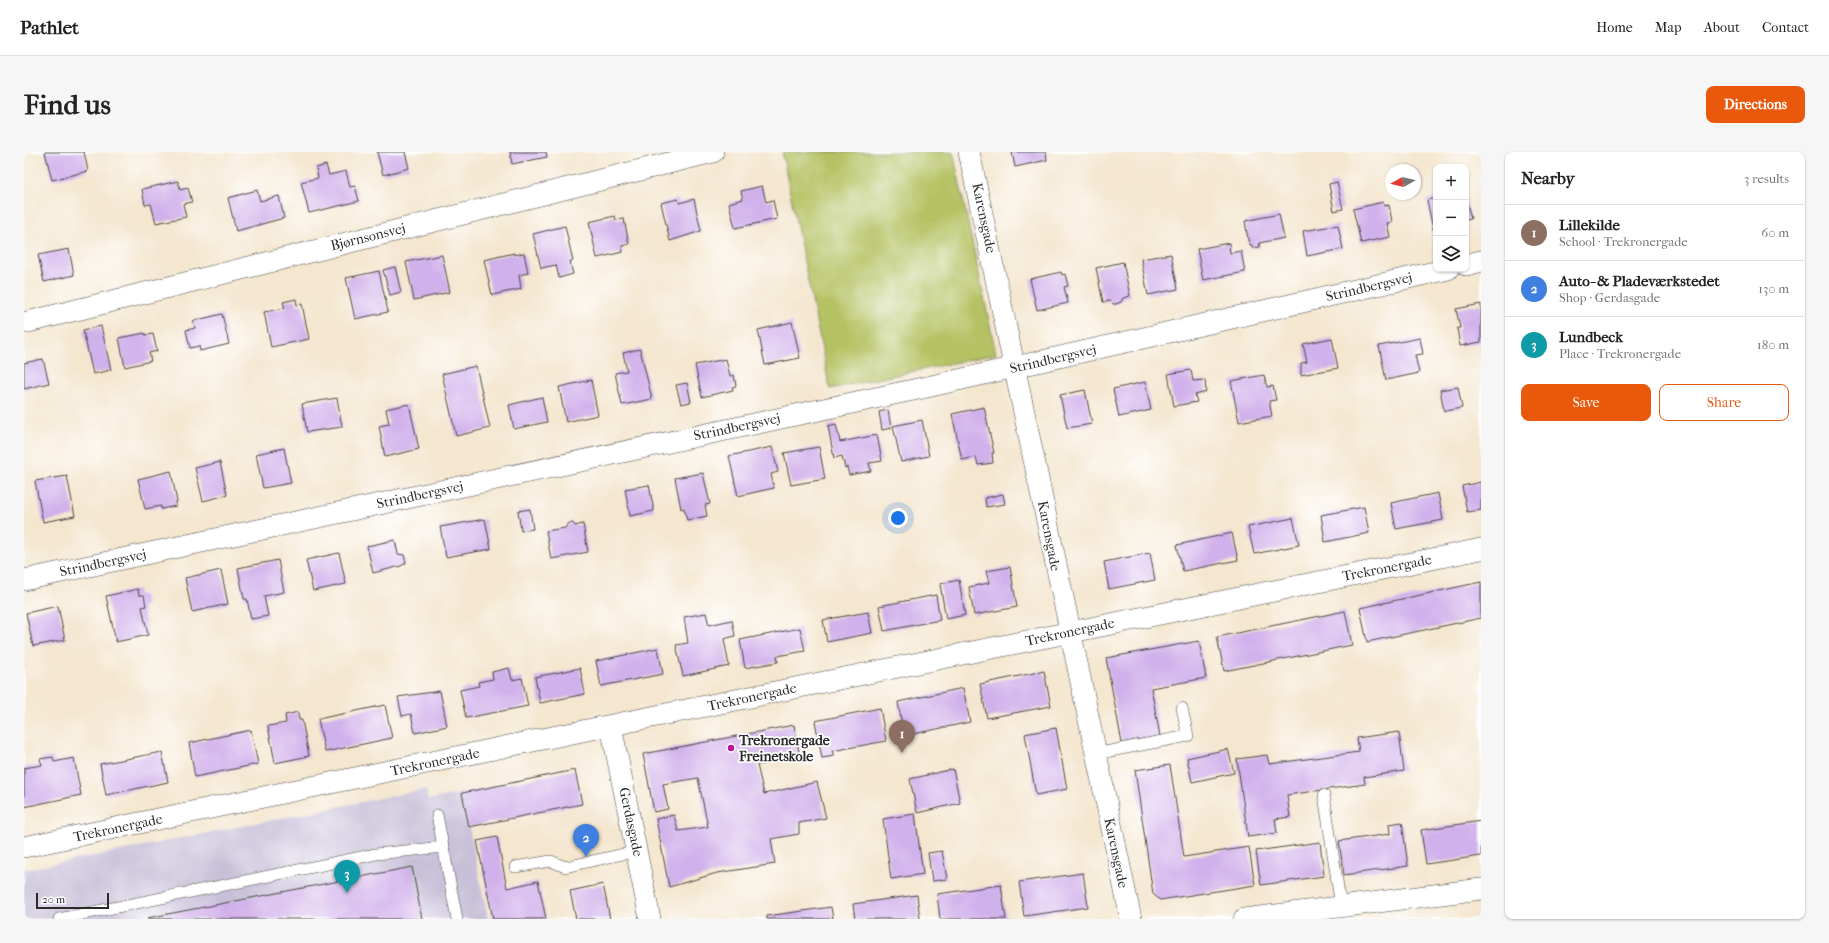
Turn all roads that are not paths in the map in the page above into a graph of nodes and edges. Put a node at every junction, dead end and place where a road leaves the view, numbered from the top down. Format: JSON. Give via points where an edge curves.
{"nodes":[{"id":1,"x":713,"y":152,"type":"edge"},
{"id":2,"x":969,"y":152,"type":"edge"},
{"id":3,"x":1481,"y":262,"type":"edge"},
{"id":4,"x":1469,"y":264,"type":"edge"},
{"id":5,"x":1435,"y":272,"type":"edge"},
{"id":6,"x":24,"y":323,"type":"edge"},
{"id":7,"x":1016,"y":367,"type":"junction"},
{"id":8,"x":1481,"y":549,"type":"edge"},
{"id":9,"x":24,"y":580,"type":"edge"},
{"id":10,"x":1069,"y":632,"type":"junction"},
{"id":11,"x":1182,"y":708,"type":"dead end"},
{"id":12,"x":611,"y":726,"type":"junction"},
{"id":13,"x":1095,"y":754,"type":"junction"},
{"id":14,"x":1324,"y":795,"type":"dead end"},
{"id":15,"x":437,"y":815,"type":"dead end"},
{"id":16,"x":24,"y":847,"type":"edge"},
{"id":17,"x":444,"y":847,"type":"junction"},
{"id":18,"x":636,"y":851,"type":"junction"},
{"id":19,"x":515,"y":867,"type":"dead end"},
{"id":20,"x":1481,"y":888,"type":"edge"},
{"id":21,"x":1341,"y":907,"type":"junction"},
{"id":22,"x":59,"y":919,"type":"edge"},
{"id":23,"x":457,"y":919,"type":"edge"},
{"id":24,"x":650,"y":919,"type":"edge"},
{"id":25,"x":1130,"y":919,"type":"edge"},
{"id":26,"x":1244,"y":919,"type":"edge"}],
"edges":[{"from":1,"to":6,"type":"street","name":"Bjørnsonsvej"},
{"from":2,"to":7,"type":"street","name":"Karensgade"},
{"from":3,"to":4,"type":"street"},
{"from":5,"to":7,"type":"street","name":"Strindbergsvej"},
{"from":7,"to":9,"type":"street","name":"Strindbergsvej"},
{"from":7,"to":10,"type":"street","name":"Karensgade"},
{"from":8,"to":10,"type":"street","name":"Trekronergade"},
{"from":10,"to":12,"type":"street","name":"Trekronergade"},
{"from":10,"to":13,"type":"street","name":"Karensgade"},
{"from":11,"to":13,"type":"lane","via":[[1188,736]]},
{"from":12,"to":16,"type":"street","name":"Trekronergade"},
{"from":12,"to":18,"type":"street","name":"Gerdasgade"},
{"from":13,"to":25,"type":"street","name":"Karensgade"},
{"from":14,"to":21,"type":"lane"},
{"from":15,"to":17,"type":"lane"},
{"from":17,"to":22,"type":"lane","via":[[376,854]]},
{"from":17,"to":23,"type":"lane"},
{"from":18,"to":19,"type":"lane","via":[[565,867],[551,861]]},
{"from":18,"to":24,"type":"street","name":"Gerdasgade"},
{"from":20,"to":21,"type":"street"},
{"from":21,"to":26,"type":"street"}]}
